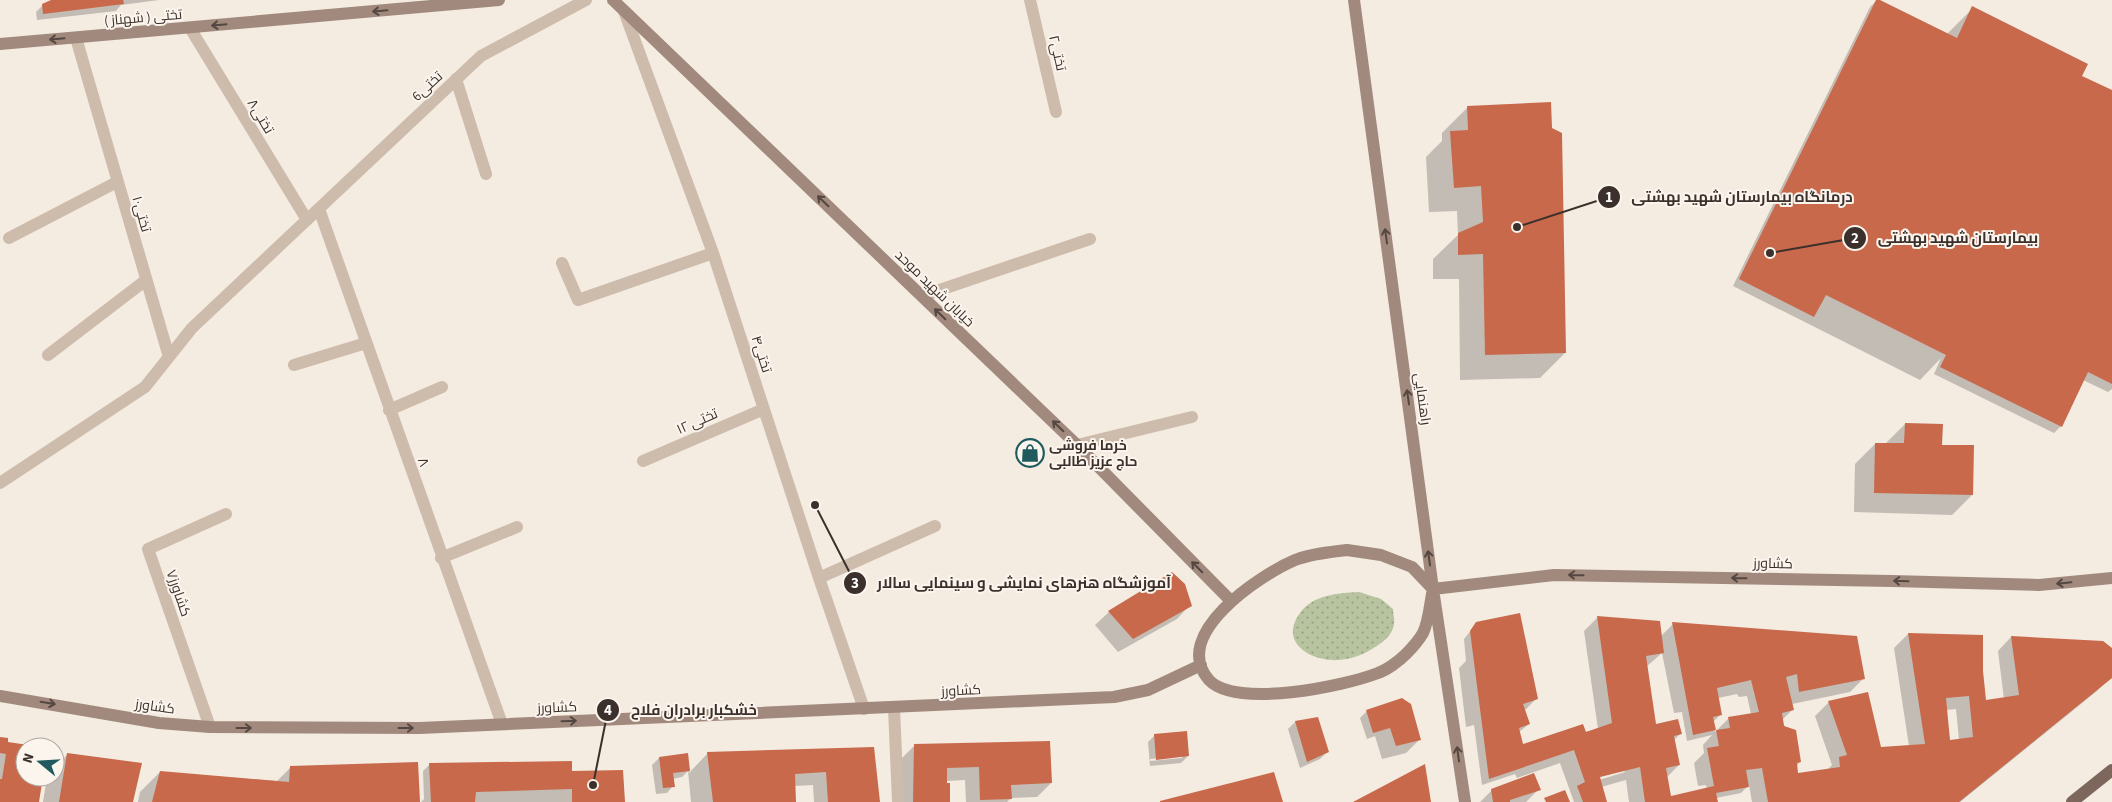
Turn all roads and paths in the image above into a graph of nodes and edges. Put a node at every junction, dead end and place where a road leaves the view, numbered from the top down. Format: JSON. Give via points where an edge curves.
{"nodes":[{"id":1,"x":499,"y":0,"type":"edge"},
{"id":2,"x":586,"y":0,"type":"edge"},
{"id":3,"x":613,"y":0,"type":"edge"},
{"id":4,"x":1030,"y":0,"type":"edge"},
{"id":5,"x":1354,"y":0,"type":"edge"},
{"id":6,"x":624,"y":11,"type":"junction"},
{"id":7,"x":190,"y":28,"type":"junction"},
{"id":8,"x":76,"y":38,"type":"junction"},
{"id":9,"x":0,"y":44,"type":"edge"},
{"id":10,"x":456,"y":79,"type":"junction"},
{"id":11,"x":1056,"y":112,"type":"dead end"},
{"id":12,"x":486,"y":174,"type":"dead end"},
{"id":13,"x":117,"y":182,"type":"junction"},
{"id":14,"x":319,"y":209,"type":"junction"},
{"id":15,"x":307,"y":220,"type":"junction"},
{"id":16,"x":9,"y":238,"type":"dead end"},
{"id":17,"x":1090,"y":239,"type":"dead end"},
{"id":18,"x":713,"y":253,"type":"junction"},
{"id":19,"x":562,"y":263,"type":"dead end"},
{"id":20,"x":146,"y":280,"type":"junction"},
{"id":21,"x":922,"y":296,"type":"junction"},
{"id":22,"x":366,"y":343,"type":"junction"},
{"id":23,"x":48,"y":355,"type":"dead end"},
{"id":24,"x":169,"y":357,"type":"junction"},
{"id":25,"x":294,"y":365,"type":"dead end"},
{"id":26,"x":442,"y":387,"type":"dead end"},
{"id":27,"x":764,"y":408,"type":"junction"},
{"id":28,"x":390,"y":410,"type":"junction"},
{"id":29,"x":1192,"y":417,"type":"dead end"},
{"id":30,"x":1077,"y":445,"type":"junction"},
{"id":31,"x":643,"y":461,"type":"dead end"},
{"id":32,"x":0,"y":483,"type":"edge"},
{"id":33,"x":226,"y":514,"type":"dead end"},
{"id":34,"x":935,"y":526,"type":"dead end"},
{"id":35,"x":517,"y":527,"type":"dead end"},
{"id":36,"x":441,"y":558,"type":"junction"},
{"id":37,"x":819,"y":578,"type":"junction"},
{"id":38,"x":2112,"y":578,"type":"edge"},
{"id":39,"x":1434,"y":589,"type":"junction"},
{"id":40,"x":1231,"y":601,"type":"junction"},
{"id":41,"x":1201,"y":665,"type":"junction"},
{"id":42,"x":0,"y":696,"type":"edge"},
{"id":43,"x":894,"y":708,"type":"junction"},
{"id":44,"x":864,"y":709,"type":"junction"},
{"id":45,"x":502,"y":724,"type":"junction"},
{"id":46,"x":210,"y":727,"type":"junction"},
{"id":47,"x":2112,"y":770,"type":"edge"},
{"id":48,"x":898,"y":802,"type":"edge"},
{"id":49,"x":1465,"y":802,"type":"edge"},
{"id":50,"x":2072,"y":802,"type":"edge"}],
"edges":[{"from":1,"to":7,"type":"street","name":"تختی ( شهناز )","one_way":true},
{"from":2,"to":10,"type":"street","name":"6تختی","via":[[481,56]]},
{"from":3,"to":6,"type":"street","name":"خیابان شهید موحد"},
{"from":4,"to":11,"type":"street","name":"تختی۲"},
{"from":39,"to":5,"type":"street","name":"راهنمایی","one_way":true},
{"from":6,"to":18,"type":"street","name":"تختی۴"},
{"from":21,"to":6,"type":"street","name":"خیابان شهید موحد","one_way":true},
{"from":7,"to":8,"type":"street","name":"تختی ( شهناز )"},
{"from":7,"to":15,"type":"street","name":"تختی۸"},
{"from":8,"to":9,"type":"street","name":"تختی ( شهناز )","one_way":true},
{"from":8,"to":13,"type":"street","name":"تختی۱۰"},
{"from":10,"to":12,"type":"street"},
{"from":10,"to":14,"type":"street","name":"6تختی"},
{"from":13,"to":16,"type":"street"},
{"from":13,"to":20,"type":"street","name":"تختی۱۰"},
{"from":14,"to":15,"type":"street","name":"6تختی"},
{"from":14,"to":22,"type":"street","name":"۸"},
{"from":15,"to":24,"type":"street","name":"6تختی","via":[[192,328]]},
{"from":17,"to":21,"type":"street"},
{"from":18,"to":19,"type":"street","via":[[578,300]]},
{"from":18,"to":27,"type":"street","name":"تختی۴"},
{"from":20,"to":23,"type":"street"},
{"from":20,"to":24,"type":"street","name":"تختی۱۰"},
{"from":30,"to":21,"type":"street","name":"خیابان شهید موحد","one_way":true},
{"from":22,"to":25,"type":"street"},
{"from":22,"to":28,"type":"street","name":"۸"},
{"from":24,"to":32,"type":"street","name":"6تختی","via":[[145,387]]},
{"from":26,"to":28,"type":"street"},
{"from":27,"to":31,"type":"street","name":"۱۲ تختی"},
{"from":27,"to":37,"type":"street","name":"تختی۴"},
{"from":28,"to":36,"type":"street","name":"۸"},
{"from":29,"to":30,"type":"street"},
{"from":40,"to":30,"type":"street","name":"خیابان شهید موحد","one_way":true},
{"from":33,"to":46,"type":"street","name":"۷کشاورز","via":[[148,549]]},
{"from":34,"to":37,"type":"street"},
{"from":35,"to":36,"type":"street"},
{"from":36,"to":45,"type":"street","name":"۸"},
{"from":37,"to":44,"type":"street","name":"تختی۴"},
{"from":38,"to":39,"type":"street","name":"کشاورز","one_way":true,"via":[[2039,586],[1892,580],[1554,575]]},
{"from":39,"to":40,"type":"street","via":[[1412,567],[1381,555],[1346,550],[1296,560],[1270,572]]},
{"from":39,"to":41,"type":"street","via":[[1423,633],[1406,654],[1380,672],[1347,684],[1256,695],[1228,690],[1210,681]]},
{"from":49,"to":39,"type":"street","name":"راهنمایی","one_way":true},
{"from":40,"to":41,"type":"street","via":[[1211,624],[1200,645]]},
{"from":41,"to":43,"type":"street","name":"کشاورز","via":[[1148,690],[1114,697]]},
{"from":42,"to":46,"type":"street","name":"کشاورز","one_way":true,"via":[[159,723]]},
{"from":43,"to":44,"type":"street","name":"کشاورز"},
{"from":43,"to":48,"type":"street"},
{"from":45,"to":44,"type":"street","name":"کشاورز","one_way":true},
{"from":46,"to":45,"type":"street","name":"کشاورز","one_way":true,"via":[[420,728]]},
{"from":47,"to":50,"type":"main road"}]}
